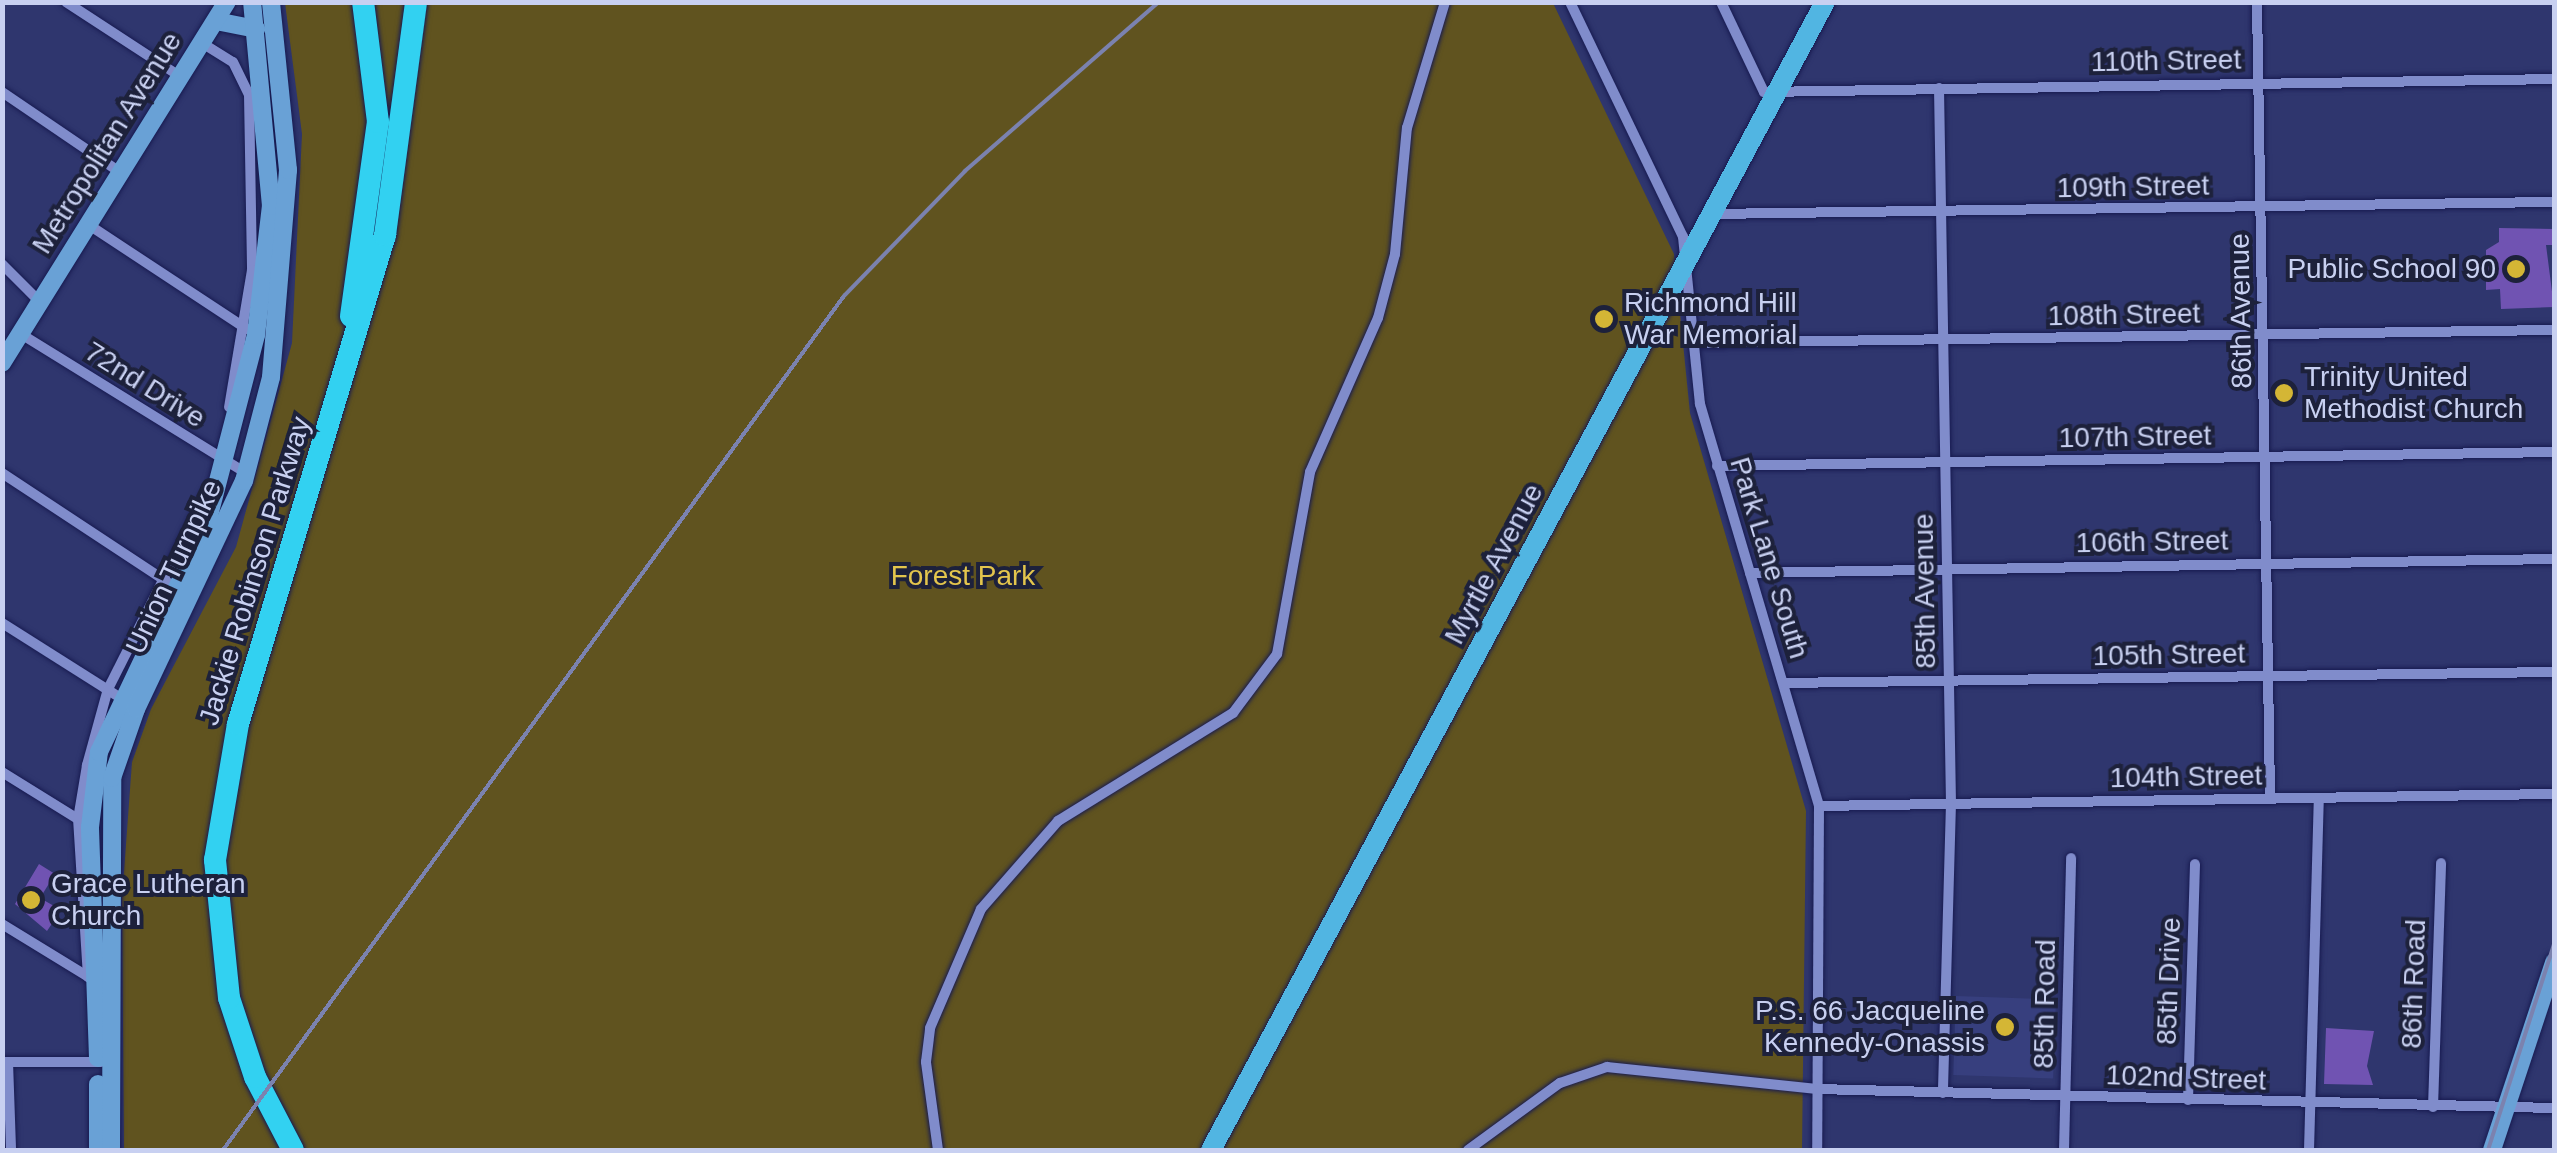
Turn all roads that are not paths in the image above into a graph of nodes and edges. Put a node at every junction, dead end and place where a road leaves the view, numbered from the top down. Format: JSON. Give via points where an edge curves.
{"nodes":[{"id":1,"x":66,"y":2,"type":"edge"},
{"id":2,"x":227,"y":2,"type":"edge"},
{"id":3,"x":252,"y":2,"type":"edge"},
{"id":4,"x":270,"y":2,"type":"edge"},
{"id":5,"x":362,"y":2,"type":"edge"},
{"id":6,"x":402,"y":2,"type":"edge"},
{"id":7,"x":416,"y":2,"type":"edge"},
{"id":8,"x":427,"y":2,"type":"edge"},
{"id":9,"x":1445,"y":2,"type":"edge"},
{"id":10,"x":1570,"y":2,"type":"edge"},
{"id":11,"x":1721,"y":2,"type":"edge"},
{"id":12,"x":2258,"y":2,"type":"edge"},
{"id":13,"x":1824,"y":4,"type":"edge"},
{"id":14,"x":216,"y":21,"type":"junction"},
{"id":15,"x":256,"y":29,"type":"junction"},
{"id":16,"x":202,"y":42,"type":"junction"},
{"id":17,"x":410,"y":73,"type":"junction"},
{"id":18,"x":181,"y":77,"type":"junction"},
{"id":19,"x":2554,"y":79,"type":"edge"},
{"id":20,"x":2259,"y":82,"type":"junction"},
{"id":21,"x":1939,"y":88,"type":"junction"},
{"id":22,"x":1779,"y":90,"type":"junction"},
{"id":23,"x":2,"y":92,"type":"edge"},
{"id":24,"x":121,"y":173,"type":"junction"},
{"id":25,"x":2554,"y":202,"type":"edge"},
{"id":26,"x":2262,"y":207,"type":"junction"},
{"id":27,"x":1941,"y":212,"type":"junction"},
{"id":28,"x":1711,"y":214,"type":"junction"},
{"id":29,"x":88,"y":226,"type":"junction"},
{"id":30,"x":1688,"y":260,"type":"junction"},
{"id":31,"x":2,"y":264,"type":"edge"},
{"id":32,"x":40,"y":302,"type":"junction"},
{"id":33,"x":351,"y":316,"type":"junction"},
{"id":34,"x":250,"y":330,"type":"junction"},
{"id":35,"x":2554,"y":330,"type":"edge"},
{"id":36,"x":20,"y":334,"type":"junction"},
{"id":37,"x":2263,"y":335,"type":"junction"},
{"id":38,"x":1944,"y":340,"type":"junction"},
{"id":39,"x":1694,"y":343,"type":"junction"},
{"id":40,"x":2,"y":364,"type":"edge"},
{"id":41,"x":2554,"y":452,"type":"edge"},
{"id":42,"x":2265,"y":457,"type":"junction"},
{"id":43,"x":223,"y":461,"type":"junction"},
{"id":44,"x":1945,"y":462,"type":"junction"},
{"id":45,"x":1716,"y":466,"type":"junction"},
{"id":46,"x":246,"y":473,"type":"junction"},
{"id":47,"x":2,"y":474,"type":"edge"},
{"id":48,"x":2554,"y":560,"type":"edge"},
{"id":49,"x":2267,"y":563,"type":"junction"},
{"id":50,"x":1947,"y":568,"type":"junction"},
{"id":51,"x":1750,"y":573,"type":"junction"},
{"id":52,"x":172,"y":585,"type":"junction"},
{"id":53,"x":2,"y":624,"type":"edge"},
{"id":54,"x":2554,"y":672,"type":"edge"},
{"id":55,"x":2268,"y":676,"type":"junction"},
{"id":56,"x":1948,"y":681,"type":"junction"},
{"id":57,"x":1784,"y":683,"type":"junction"},
{"id":58,"x":122,"y":698,"type":"junction"},
{"id":59,"x":2,"y":772,"type":"edge"},
{"id":60,"x":2554,"y":794,"type":"edge"},
{"id":61,"x":2270,"y":798,"type":"junction"},
{"id":62,"x":2319,"y":798,"type":"junction"},
{"id":63,"x":1951,"y":804,"type":"junction"},
{"id":64,"x":1819,"y":806,"type":"junction"},
{"id":65,"x":84,"y":823,"type":"junction"},
{"id":66,"x":2071,"y":858,"type":"dead end"},
{"id":67,"x":2440,"y":863,"type":"dead end"},
{"id":68,"x":2195,"y":864,"type":"dead end"},
{"id":69,"x":2,"y":924,"type":"edge"},
{"id":70,"x":2554,"y":962,"type":"edge"},
{"id":71,"x":92,"y":979,"type":"junction"},
{"id":72,"x":5,"y":1062,"type":"edge"},
{"id":73,"x":104,"y":1062,"type":"junction"},
{"id":74,"x":1817,"y":1089,"type":"junction"},
{"id":75,"x":1943,"y":1094,"type":"junction"},
{"id":76,"x":2066,"y":1097,"type":"junction"},
{"id":77,"x":2188,"y":1100,"type":"junction"},
{"id":78,"x":2311,"y":1104,"type":"junction"},
{"id":79,"x":2433,"y":1107,"type":"junction"},
{"id":80,"x":2504,"y":1108,"type":"junction"},
{"id":81,"x":2554,"y":1108,"type":"edge"},
{"id":82,"x":11,"y":1150,"type":"edge"},
{"id":83,"x":98,"y":1150,"type":"edge"},
{"id":84,"x":110,"y":1150,"type":"edge"},
{"id":85,"x":277,"y":1150,"type":"edge"},
{"id":86,"x":293,"y":1150,"type":"edge"},
{"id":87,"x":938,"y":1150,"type":"edge"},
{"id":88,"x":1211,"y":1150,"type":"edge"},
{"id":89,"x":1468,"y":1150,"type":"edge"},
{"id":90,"x":1817,"y":1150,"type":"edge"},
{"id":91,"x":2064,"y":1150,"type":"edge"},
{"id":92,"x":2310,"y":1150,"type":"edge"},
{"id":93,"x":2492,"y":1150,"type":"edge"}],
"edges":[{"from":1,"to":18,"type":"street"},
{"from":2,"to":14,"type":"main road","name":"Metropolitan Avenue"},
{"from":3,"to":15,"type":"main road","name":"Union Turnpike"},
{"from":4,"to":46,"type":"main road","name":"Union Turnpike","via":[[288,170],[284,284],[272,377]]},
{"from":5,"to":33,"type":"highway","via":[[377,129]]},
{"from":6,"to":33,"type":"highway","name":"Jackie Robinson Parkway","via":[[388,142]]},
{"from":7,"to":17,"type":"highway","name":"Jackie Robinson Parkway"},
{"from":8,"to":17,"type":"highway"},
{"from":9,"to":87,"type":"street","via":[[1407,128],[1396,254],[1378,318],[1310,472],[1277,654],[1232,713],[1058,822],[981,909],[941,988],[930,1028],[926,1062]]},
{"from":10,"to":30,"type":"street","name":"Park Lane South"},
{"from":11,"to":22,"type":"street","via":[[1764,92]]},
{"from":12,"to":20,"type":"street","name":"86th Avenue"},
{"from":13,"to":22,"type":"main road","name":"Myrtle Avenue"},
{"from":14,"to":15,"type":"main road"},
{"from":14,"to":16,"type":"main road","name":"Metropolitan Avenue"},
{"from":15,"to":34,"type":"main road","name":"Union Turnpike","via":[[271,206]]},
{"from":16,"to":18,"type":"main road","name":"Metropolitan Avenue"},
{"from":16,"to":34,"type":"street","name":"Union Turnpike","via":[[232,62],[249,95],[255,182]]},
{"from":17,"to":86,"type":"highway","name":"Jackie Robinson Parkway","via":[[360,338],[238,724],[214,860],[230,998],[256,1077]]},
{"from":18,"to":24,"type":"main road","name":"Metropolitan Avenue"},
{"from":19,"to":20,"type":"street","name":"110th Street"},
{"from":20,"to":21,"type":"street","name":"110th Street"},
{"from":20,"to":26,"type":"street","name":"86th Avenue"},
{"from":21,"to":22,"type":"street","name":"110th Street"},
{"from":21,"to":27,"type":"street","name":"85th Avenue"},
{"from":22,"to":28,"type":"main road","name":"Myrtle Avenue"},
{"from":23,"to":24,"type":"street"},
{"from":24,"to":29,"type":"main road","name":"Metropolitan Avenue"},
{"from":25,"to":26,"type":"street","name":"109th Street"},
{"from":26,"to":27,"type":"street","name":"109th Street"},
{"from":26,"to":37,"type":"street","name":"86th Avenue"},
{"from":27,"to":28,"type":"street","name":"109th Street"},
{"from":27,"to":38,"type":"street","name":"85th Avenue"},
{"from":28,"to":30,"type":"main road","name":"Myrtle Avenue"},
{"from":29,"to":32,"type":"main road","name":"Metropolitan Avenue"},
{"from":29,"to":34,"type":"street"},
{"from":30,"to":39,"type":"street","name":"Park Lane South"},
{"from":30,"to":88,"type":"main road","name":"Myrtle Avenue"},
{"from":31,"to":32,"type":"street"},
{"from":32,"to":36,"type":"main road","name":"Metropolitan Avenue"},
{"from":33,"to":85,"type":"highway","name":"Jackie Robinson Parkway","via":[[223,726],[207,804],[203,873],[216,998],[246,1090]]},
{"from":34,"to":43,"type":"main road","name":"Union Turnpike"},
{"from":35,"to":37,"type":"street","name":"108th Street"},
{"from":36,"to":40,"type":"main road","name":"Metropolitan Avenue"},
{"from":36,"to":43,"type":"street","name":"72nd Drive"},
{"from":37,"to":38,"type":"street","name":"108th Street"},
{"from":37,"to":42,"type":"street","name":"86th Avenue"},
{"from":38,"to":39,"type":"street","name":"108th Street"},
{"from":38,"to":44,"type":"street","name":"85th Avenue"},
{"from":39,"to":45,"type":"street","name":"Park Lane South"},
{"from":41,"to":42,"type":"street","name":"107th Street"},
{"from":42,"to":44,"type":"street","name":"107th Street"},
{"from":42,"to":49,"type":"street","name":"86th Avenue"},
{"from":43,"to":46,"type":"street","name":"72nd Drive"},
{"from":43,"to":52,"type":"main road","name":"Union Turnpike"},
{"from":44,"to":45,"type":"street","name":"107th Street"},
{"from":44,"to":50,"type":"street","name":"85th Avenue"},
{"from":45,"to":51,"type":"street","name":"Park Lane South"},
{"from":46,"to":58,"type":"main road","name":"Union Turnpike","via":[[198,592]]},
{"from":47,"to":52,"type":"street"},
{"from":48,"to":49,"type":"street","name":"106th Street"},
{"from":49,"to":50,"type":"street","name":"106th Street"},
{"from":49,"to":55,"type":"street","name":"86th Avenue"},
{"from":50,"to":51,"type":"street","name":"106th Street"},
{"from":50,"to":56,"type":"street","name":"85th Avenue"},
{"from":51,"to":57,"type":"street","name":"Park Lane South"},
{"from":52,"to":58,"type":"main road","name":"Union Turnpike"},
{"from":53,"to":58,"type":"street"},
{"from":54,"to":55,"type":"street","name":"105th Street"},
{"from":55,"to":56,"type":"street","name":"105th Street"},
{"from":55,"to":61,"type":"street","name":"86th Avenue"},
{"from":56,"to":57,"type":"street","name":"105th Street"},
{"from":56,"to":63,"type":"street","name":"85th Avenue"},
{"from":57,"to":64,"type":"street","name":"Park Lane South"},
{"from":58,"to":65,"type":"main road","name":"Union Turnpike","via":[[99,752]]},
{"from":58,"to":73,"type":"main road","name":"Union Turnpike","via":[[106,816]]},
{"from":59,"to":65,"type":"street"},
{"from":60,"to":62,"type":"street","name":"104th Street"},
{"from":61,"to":62,"type":"street","name":"104th Street"},
{"from":61,"to":63,"type":"street","name":"104th Street"},
{"from":62,"to":78,"type":"street"},
{"from":63,"to":64,"type":"street","name":"104th Street"},
{"from":63,"to":75,"type":"street","name":"85th Avenue"},
{"from":64,"to":74,"type":"street","name":"Park Lane South"},
{"from":65,"to":71,"type":"main road","name":"Union Turnpike"},
{"from":66,"to":76,"type":"street","name":"85th Road"},
{"from":67,"to":79,"type":"street","name":"86th Road"},
{"from":68,"to":77,"type":"street","name":"85th Drive"},
{"from":69,"to":71,"type":"street"},
{"from":70,"to":80,"type":"main road"},
{"from":71,"to":73,"type":"main road","name":"Union Turnpike"},
{"from":72,"to":73,"type":"street"},
{"from":72,"to":82,"type":"street"},
{"from":73,"to":83,"type":"main road","name":"Union Turnpike"},
{"from":73,"to":84,"type":"main road","name":"Union Turnpike"},
{"from":74,"to":75,"type":"street","name":"102nd Street"},
{"from":74,"to":89,"type":"street","name":"102nd Street","via":[[1607,1067],[1560,1083]]},
{"from":74,"to":90,"type":"street","name":"Park Lane South"},
{"from":75,"to":76,"type":"street","name":"102nd Street"},
{"from":76,"to":77,"type":"street","name":"102nd Street"},
{"from":76,"to":91,"type":"street","name":"85th Road"},
{"from":77,"to":78,"type":"street","name":"102nd Street"},
{"from":78,"to":79,"type":"street","name":"102nd Street"},
{"from":78,"to":92,"type":"street"},
{"from":79,"to":80,"type":"street","name":"102nd Street"},
{"from":80,"to":81,"type":"street","name":"102nd Street"},
{"from":80,"to":93,"type":"main road"}]}
